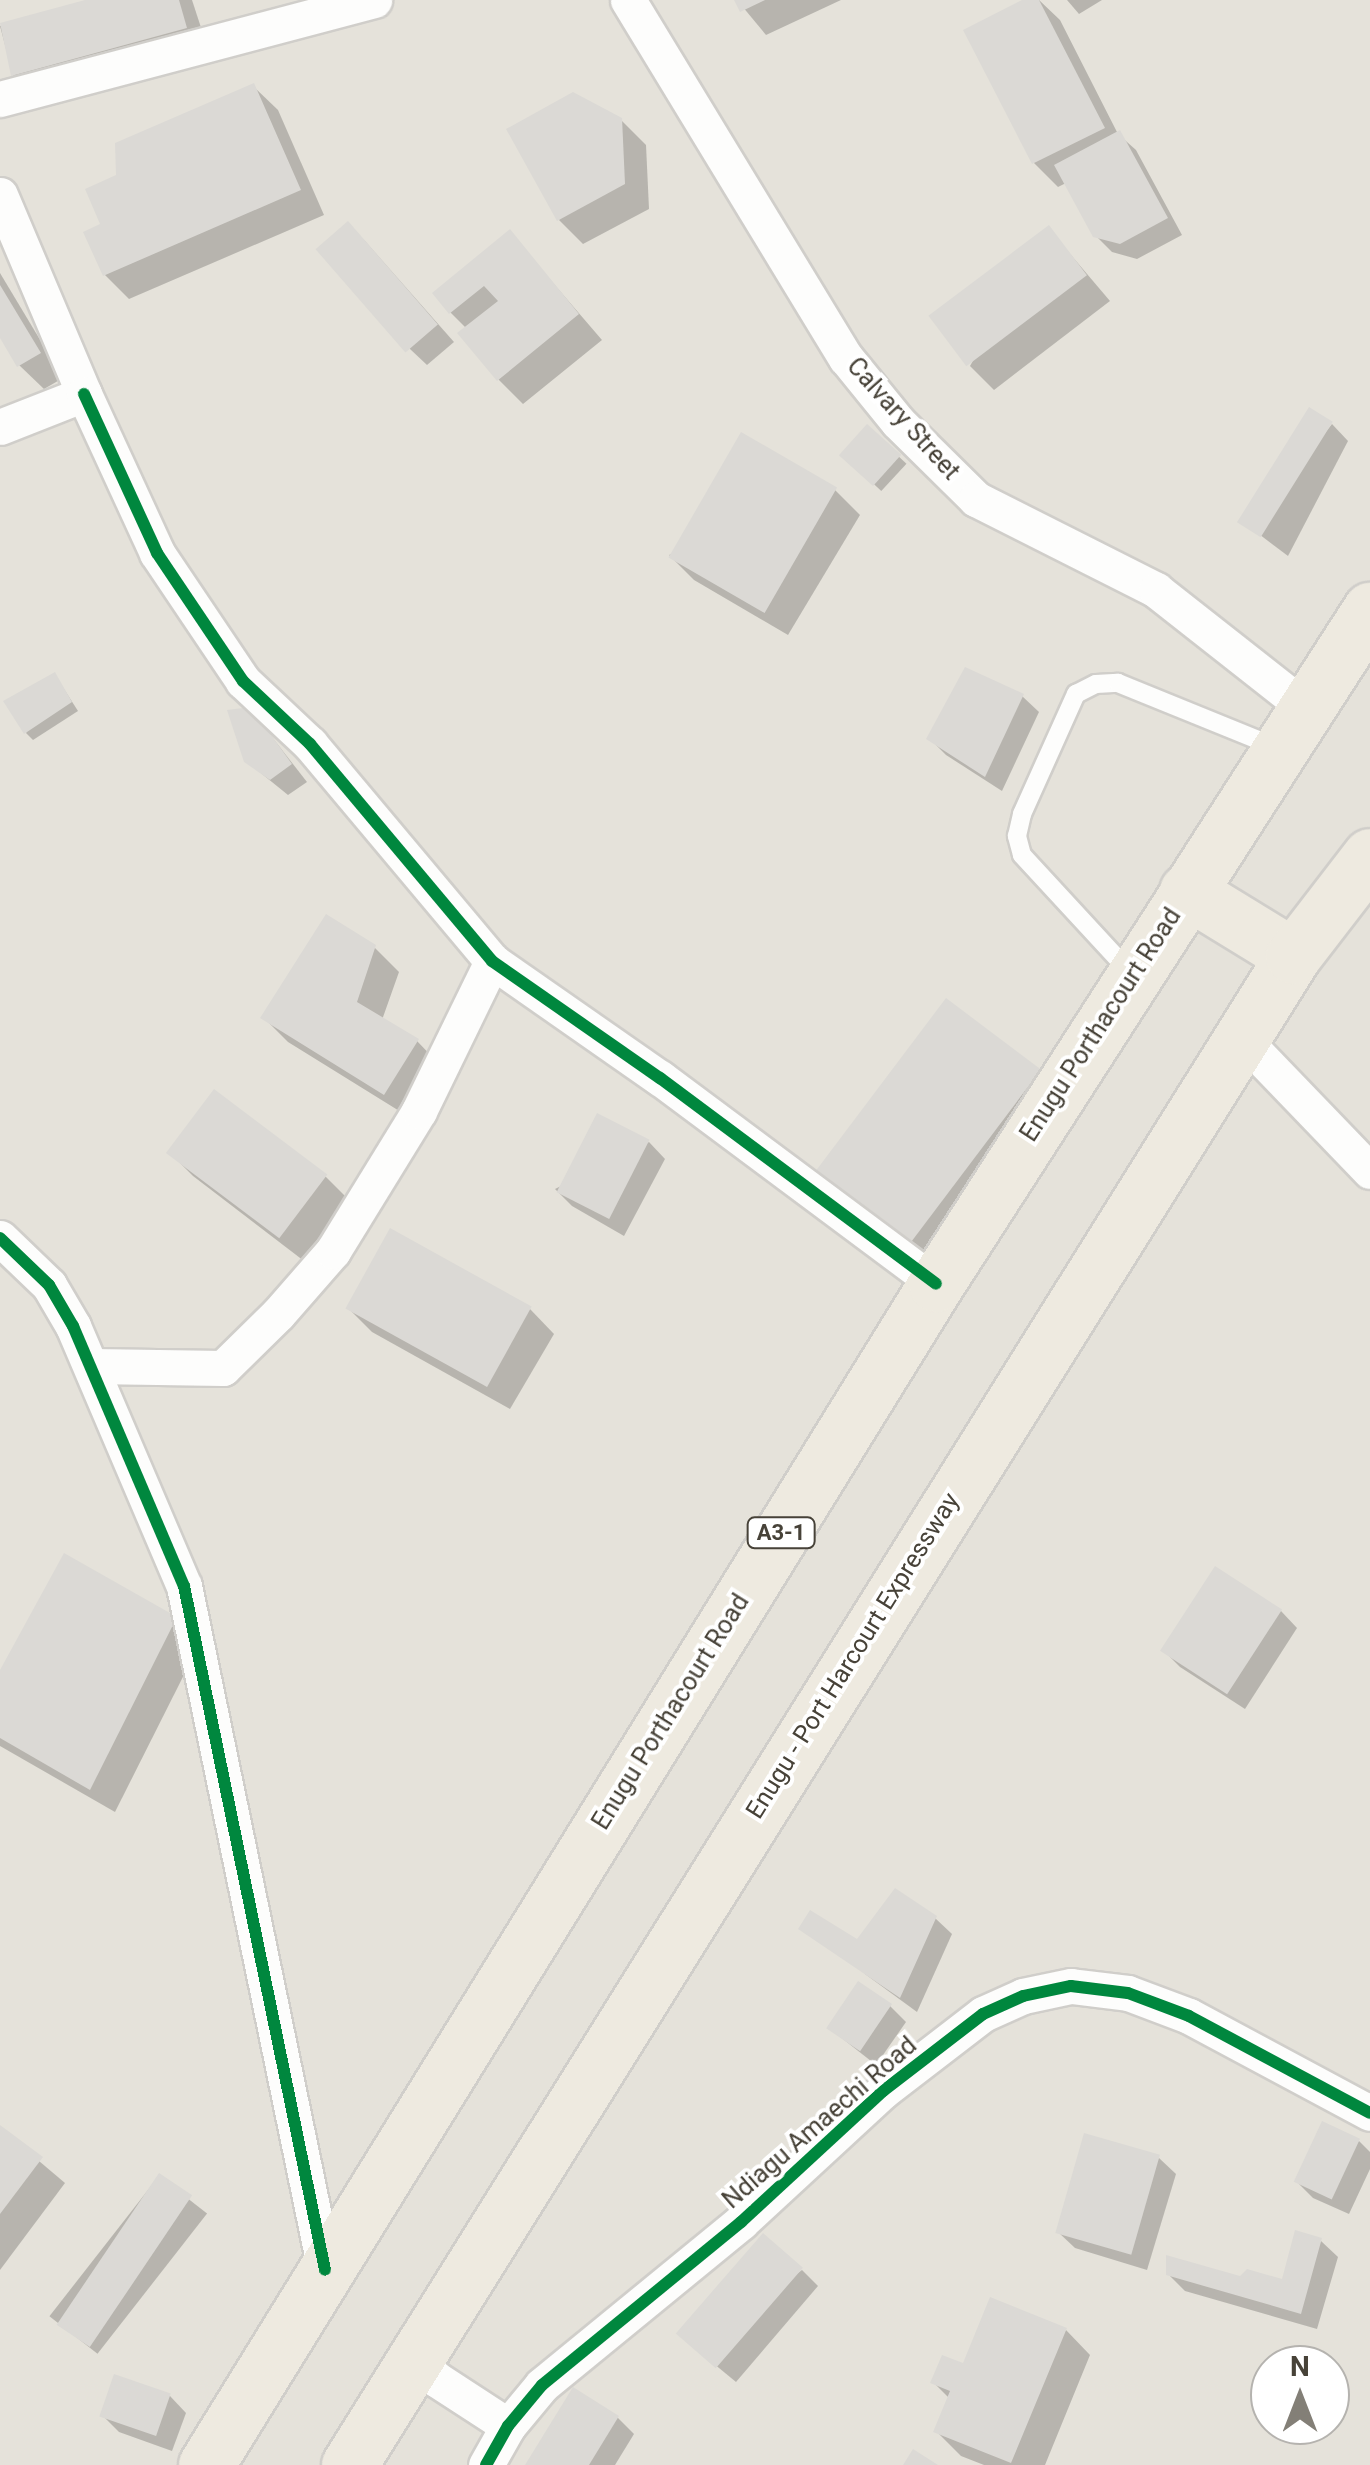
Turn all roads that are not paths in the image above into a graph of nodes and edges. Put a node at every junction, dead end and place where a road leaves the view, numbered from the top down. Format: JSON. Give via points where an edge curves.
{"nodes":[{"id":1,"x":374,"y":0,"type":"edge"},
{"id":2,"x":628,"y":0,"type":"edge"},
{"id":3,"x":0,"y":100,"type":"edge"},
{"id":4,"x":0,"y":194,"type":"edge"},
{"id":5,"x":84,"y":394,"type":"junction"},
{"id":6,"x":0,"y":427,"type":"edge"},
{"id":7,"x":1370,"y":610,"type":"edge"},
{"id":8,"x":1293,"y":729,"type":"junction"},
{"id":9,"x":1370,"y":856,"type":"edge"},
{"id":10,"x":1188,"y":890,"type":"junction"},
{"id":11,"x":1292,"y":956,"type":"junction"},
{"id":12,"x":492,"y":961,"type":"junction"},
{"id":13,"x":1133,"y":975,"type":"junction"},
{"id":14,"x":1242,"y":1037,"type":"junction"},
{"id":15,"x":1370,"y":1171,"type":"edge"},
{"id":16,"x":0,"y":1238,"type":"edge"},
{"id":17,"x":936,"y":1284,"type":"junction"},
{"id":18,"x":92,"y":1366,"type":"junction"},
{"id":19,"x":1366,"y":2102,"type":"edge"},
{"id":20,"x":325,"y":2270,"type":"junction"},
{"id":21,"x":415,"y":2358,"type":"junction"},
{"id":22,"x":508,"y":2426,"type":"junction"},
{"id":23,"x":206,"y":2465,"type":"edge"},
{"id":24,"x":349,"y":2465,"type":"edge"},
{"id":25,"x":486,"y":2465,"type":"edge"}],
"edges":[{"from":1,"to":3,"type":"street"},
{"from":2,"to":8,"type":"street","name":"Calvary Street","via":[[846,358],[898,422],[976,500],[1156,590]]},
{"from":4,"to":5,"type":"street"},
{"from":5,"to":6,"type":"street"},
{"from":5,"to":12,"type":"street","via":[[157,553],[244,681],[310,744]]},
{"from":7,"to":8,"type":"highway","name":"Enugu Porthacourt Road","number":"A3-1"},
{"from":8,"to":10,"type":"highway","name":"Enugu Porthacourt Road","number":"A3-1"},
{"from":8,"to":13,"type":"lane","via":[[1118,683],[1076,694],[1016,836],[1022,855]]},
{"from":9,"to":11,"type":"highway","name":"Enugu - Port Harcourt Expressway"},
{"from":10,"to":11,"type":"highway"},
{"from":10,"to":13,"type":"highway","name":"Enugu Porthacourt Road","number":"A3-1"},
{"from":11,"to":14,"type":"highway","name":"Enugu - Port Harcourt Expressway"},
{"from":12,"to":17,"type":"street"},
{"from":12,"to":18,"type":"street","via":[[419,1111],[332,1251],[278,1314],[223,1368]]},
{"from":13,"to":17,"type":"highway","name":"Enugu Porthacourt Road","number":"A3-1"},
{"from":14,"to":15,"type":"street"},
{"from":14,"to":21,"type":"highway","name":"Enugu - Port Harcourt Expressway"},
{"from":16,"to":18,"type":"street","via":[[48,1286]]},
{"from":17,"to":20,"type":"highway","name":"Enugu Porthacourt Road","number":"A3-1"},
{"from":18,"to":20,"type":"street","via":[[184,1586]]},
{"from":19,"to":22,"type":"street","name":"Ndiagu Amaechi Road","via":[[1128,1993],[1071,1986],[1023,1996],[983,2014],[883,2091],[741,2222],[542,2385]]},
{"from":20,"to":23,"type":"highway","name":"Enugu Porthacourt Road","number":"A3-1"},
{"from":21,"to":22,"type":"street"},
{"from":21,"to":24,"type":"highway","name":"Enugu - Port Harcourt Expressway"},
{"from":22,"to":25,"type":"street","name":"Ndiagu Amaechi Road"}]}
